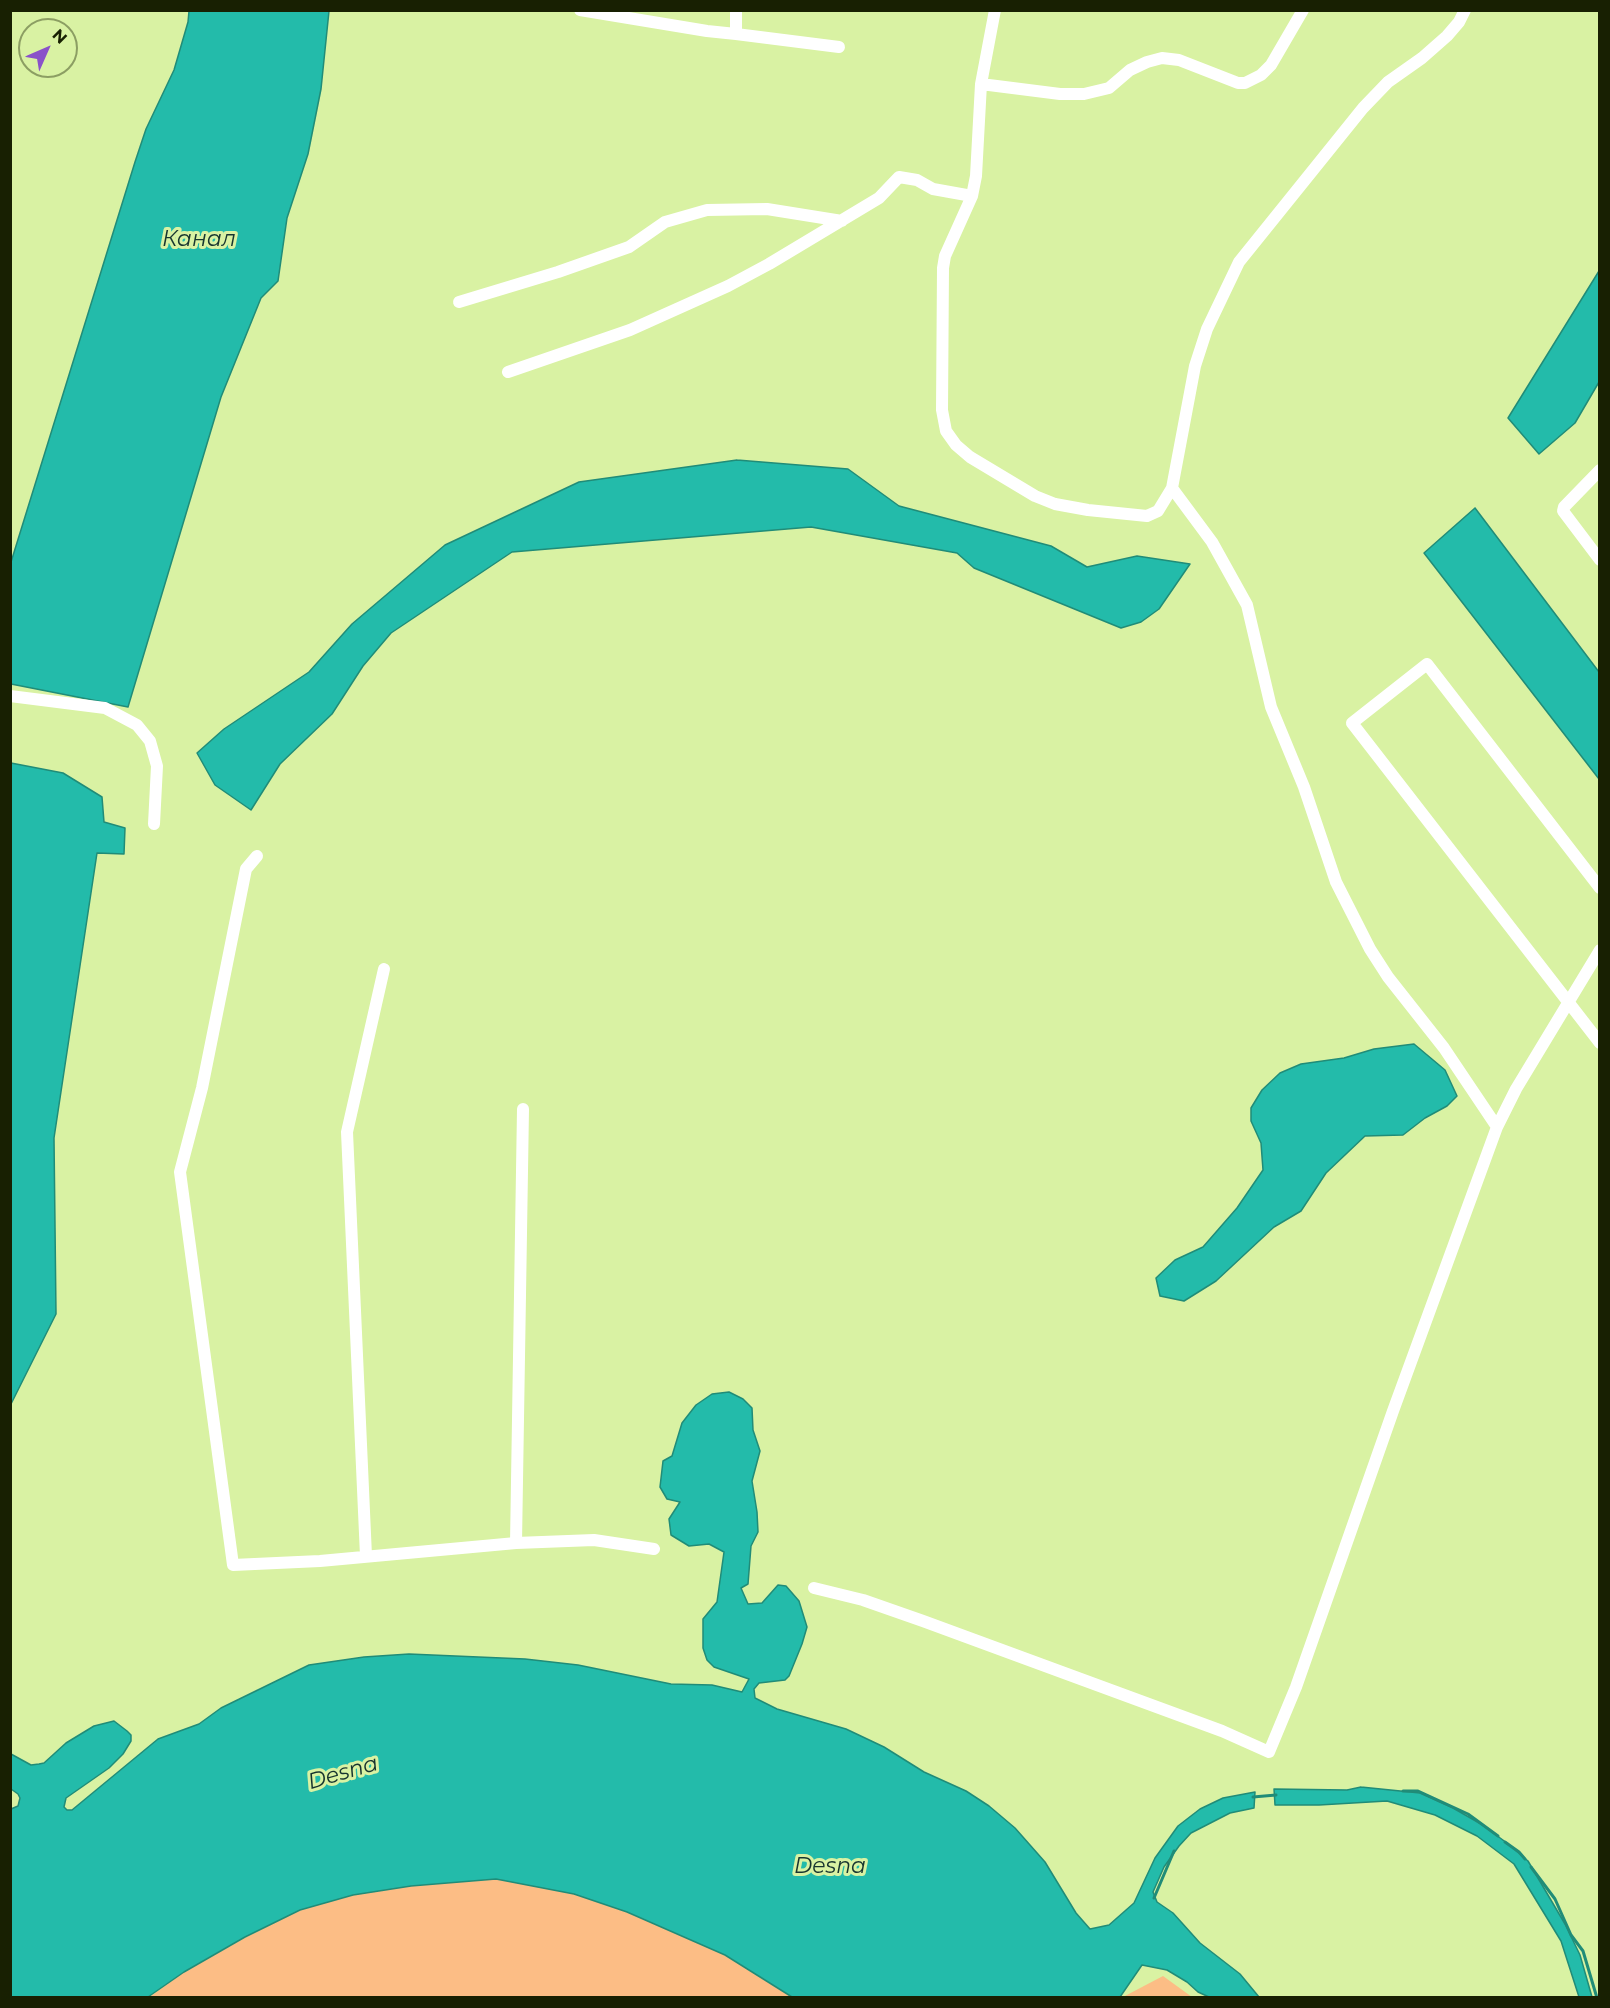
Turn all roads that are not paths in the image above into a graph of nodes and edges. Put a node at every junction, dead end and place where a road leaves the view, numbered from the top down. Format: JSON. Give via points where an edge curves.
{"nodes":[{"id":1,"x":580,"y":10,"type":"edge"},
{"id":2,"x":736,"y":10,"type":"edge"},
{"id":3,"x":995,"y":10,"type":"edge"},
{"id":4,"x":1303,"y":10,"type":"edge"},
{"id":5,"x":1465,"y":10,"type":"edge"},
{"id":6,"x":736,"y":34,"type":"junction"},
{"id":7,"x":839,"y":47,"type":"dead end"},
{"id":8,"x":981,"y":84,"type":"junction"},
{"id":9,"x":972,"y":196,"type":"junction"},
{"id":10,"x":842,"y":221,"type":"junction"},
{"id":11,"x":459,"y":302,"type":"dead end"},
{"id":12,"x":508,"y":372,"type":"dead end"},
{"id":13,"x":1599,"y":470,"type":"edge"},
{"id":14,"x":1172,"y":488,"type":"junction"},
{"id":15,"x":1599,"y":560,"type":"edge"},
{"id":16,"x":10,"y":696,"type":"edge"},
{"id":17,"x":154,"y":824,"type":"dead end"},
{"id":18,"x":256,"y":856,"type":"dead end"},
{"id":19,"x":1599,"y":888,"type":"edge"},
{"id":20,"x":1599,"y":950,"type":"edge"},
{"id":21,"x":384,"y":969,"type":"dead end"},
{"id":22,"x":1569,"y":1003,"type":"junction"},
{"id":23,"x":1599,"y":1043,"type":"edge"},
{"id":24,"x":523,"y":1109,"type":"dead end"},
{"id":25,"x":1497,"y":1127,"type":"junction"},
{"id":26,"x":516,"y":1543,"type":"junction"},
{"id":27,"x":654,"y":1549,"type":"dead end"},
{"id":28,"x":366,"y":1556,"type":"junction"},
{"id":29,"x":814,"y":1588,"type":"dead end"}],
"edges":[{"from":1,"to":6,"type":"street"},
{"from":2,"to":6,"type":"street"},
{"from":3,"to":8,"type":"street"},
{"from":4,"to":8,"type":"street","via":[[1271,65],[1245,83],[1162,58],[1130,70],[1109,88],[1084,94]]},
{"from":5,"to":14,"type":"street","via":[[1447,36],[1388,82],[1362,108],[1239,262],[1207,329],[1195,366]]},
{"from":6,"to":7,"type":"street"},
{"from":8,"to":9,"type":"street"},
{"from":9,"to":10,"type":"street","via":[[933,189],[899,177],[879,198]]},
{"from":9,"to":14,"type":"street","via":[[943,268],[942,410],[946,431],[970,458],[1055,504],[1147,516],[1158,511]]},
{"from":10,"to":11,"type":"street","via":[[767,209],[707,210],[665,222],[628,247]]},
{"from":10,"to":12,"type":"street","via":[[728,286],[630,330]]},
{"from":13,"to":15,"type":"street","via":[[1563,511]]},
{"from":14,"to":25,"type":"street","via":[[1212,542],[1247,605],[1271,707],[1304,787],[1336,882],[1370,949]]},
{"from":16,"to":17,"type":"street","via":[[105,708],[137,725],[150,741],[157,766]]},
{"from":18,"to":28,"type":"street","via":[[246,869],[202,1088],[180,1172],[232,1565]]},
{"from":19,"to":22,"type":"street","via":[[1426,664],[1352,723]]},
{"from":20,"to":22,"type":"street"},
{"from":21,"to":28,"type":"street","via":[[347,1132]]},
{"from":22,"to":23,"type":"street"},
{"from":22,"to":25,"type":"street"},
{"from":24,"to":26,"type":"street"},
{"from":25,"to":29,"type":"street","via":[[1296,1687],[1269,1752],[1211,1726],[922,1621]]},
{"from":26,"to":27,"type":"street","via":[[594,1540]]},
{"from":26,"to":28,"type":"street"}]}
